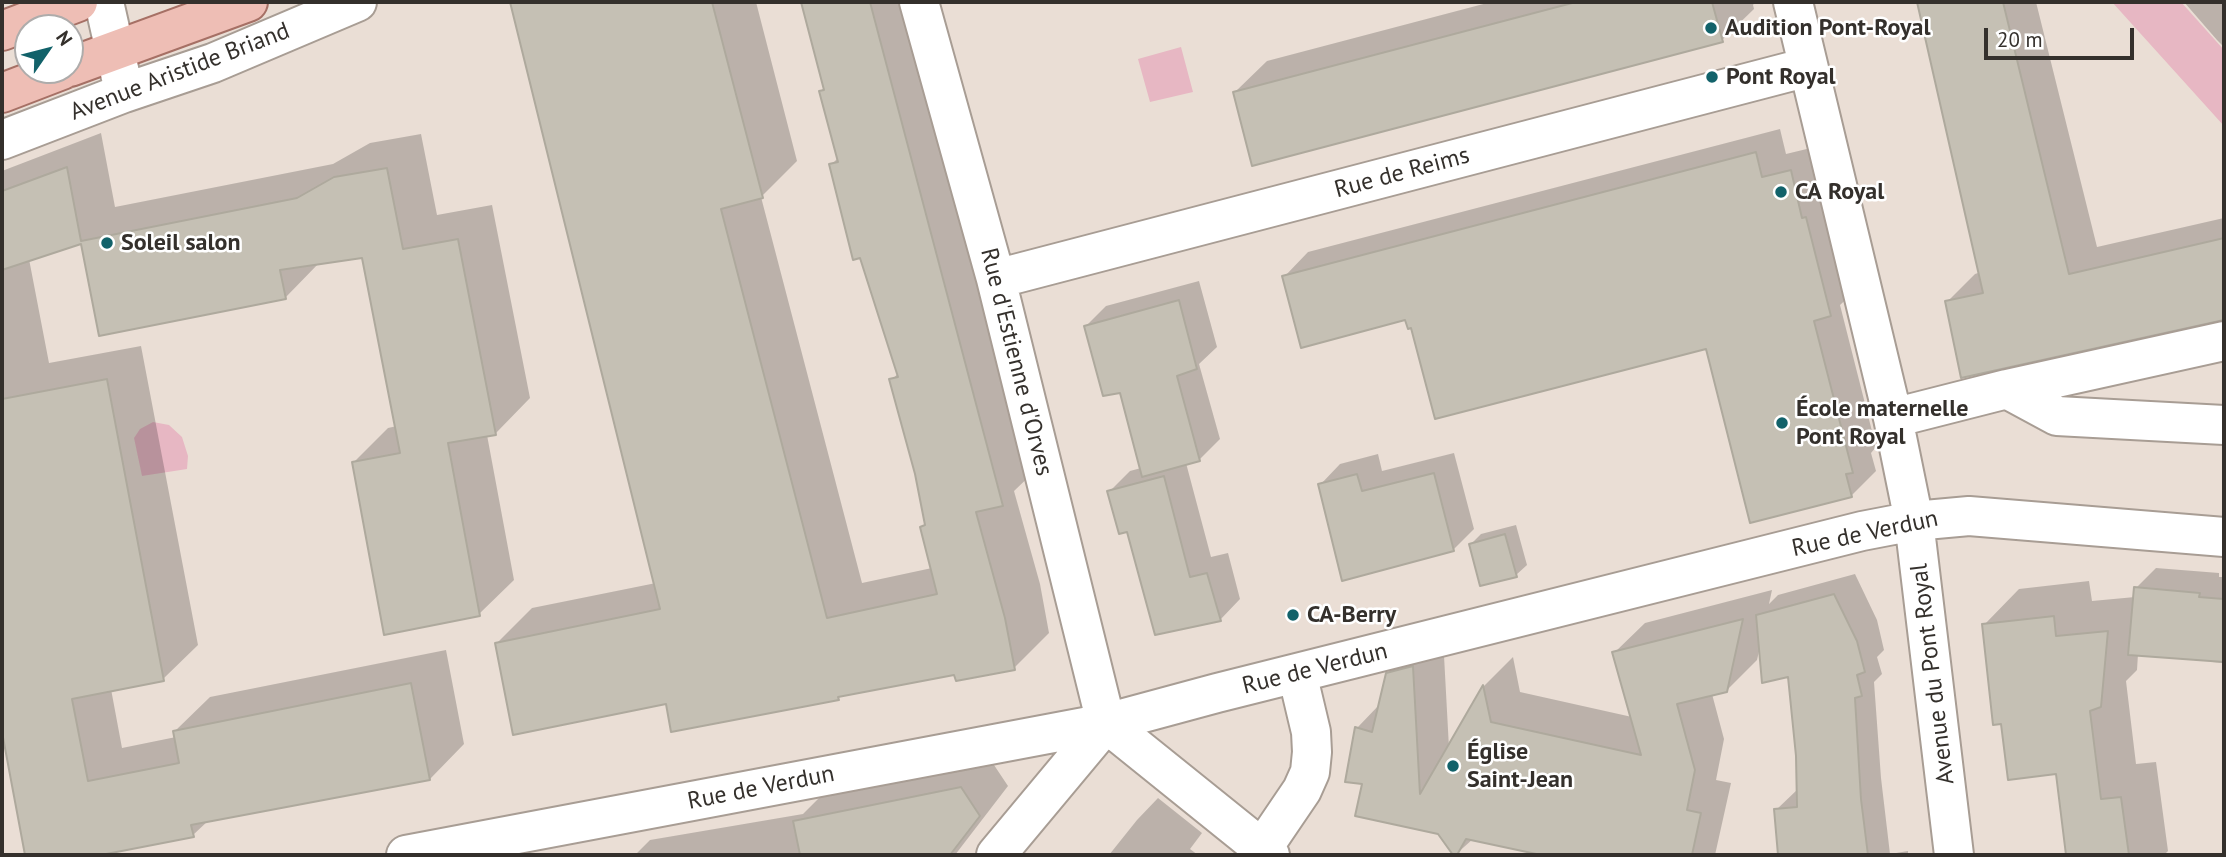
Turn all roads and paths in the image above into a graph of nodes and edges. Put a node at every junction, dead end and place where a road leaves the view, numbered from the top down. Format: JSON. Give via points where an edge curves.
{"nodes":[{"id":1,"x":78,"y":2,"type":"edge"},
{"id":2,"x":104,"y":2,"type":"edge"},
{"id":3,"x":248,"y":2,"type":"edge"},
{"id":4,"x":357,"y":2,"type":"edge"},
{"id":5,"x":919,"y":2,"type":"edge"},
{"id":6,"x":1793,"y":2,"type":"edge"},
{"id":7,"x":2,"y":31,"type":"edge"},
{"id":8,"x":115,"y":50,"type":"junction"},
{"id":9,"x":84,"y":62,"type":"edge"},
{"id":10,"x":1808,"y":67,"type":"junction"},
{"id":11,"x":25,"y":84,"type":"edge"},
{"id":12,"x":2,"y":93,"type":"edge"},
{"id":13,"x":124,"y":93,"type":"junction"},
{"id":14,"x":2,"y":140,"type":"edge"},
{"id":15,"x":996,"y":279,"type":"junction"},
{"id":16,"x":2224,"y":341,"type":"edge"},
{"id":17,"x":2007,"y":389,"type":"junction"},
{"id":18,"x":1893,"y":418,"type":"junction"},
{"id":19,"x":2224,"y":425,"type":"edge"},
{"id":20,"x":1914,"y":521,"type":"junction"},
{"id":21,"x":2224,"y":537,"type":"edge"},
{"id":22,"x":1297,"y":673,"type":"junction"},
{"id":23,"x":1106,"y":723,"type":"junction"},
{"id":24,"x":1266,"y":852,"type":"edge"},
{"id":25,"x":405,"y":855,"type":"edge"},
{"id":26,"x":996,"y":855,"type":"edge"},
{"id":27,"x":1954,"y":855,"type":"edge"}],
"edges":[{"from":1,"to":7,"type":"main road"},
{"from":2,"to":8,"type":"street"},
{"from":3,"to":8,"type":"main road","name":"Avenue Aristide Briand"},
{"from":4,"to":13,"type":"street","name":"Avenue Aristide Briand","via":[[213,63]]},
{"from":5,"to":15,"type":"street","name":"Rue d'Estienne d'Orves"},
{"from":6,"to":10,"type":"street","name":"Avenue du Pont Royal"},
{"from":8,"to":9,"type":"main road","name":"Avenue Aristide Briand"},
{"from":8,"to":13,"type":"street"},
{"from":10,"to":15,"type":"street","name":"Rue de Reims"},
{"from":10,"to":18,"type":"street","name":"Avenue du Pont Royal"},
{"from":11,"to":12,"type":"main road","name":"Avenue Aristide Briand"},
{"from":13,"to":14,"type":"street","name":"Avenue Aristide Briand"},
{"from":15,"to":23,"type":"street","name":"Rue d'Estienne d'Orves"},
{"from":16,"to":17,"type":"street"},
{"from":17,"to":18,"type":"street"},
{"from":17,"to":19,"type":"street","via":[[2057,416]]},
{"from":18,"to":20,"type":"street","name":"Avenue du Pont Royal"},
{"from":20,"to":21,"type":"street","name":"Rue de Verdun","via":[[1969,516]]},
{"from":20,"to":22,"type":"street","name":"Rue de Verdun"},
{"from":20,"to":27,"type":"street","name":"Avenue du Pont Royal"},
{"from":22,"to":23,"type":"street","name":"Rue de Verdun"},
{"from":22,"to":24,"type":"street","via":[[1311,732],[1310,772]]},
{"from":23,"to":24,"type":"street"},
{"from":23,"to":25,"type":"street","name":"Rue de Verdun"},
{"from":23,"to":26,"type":"street"}]}
